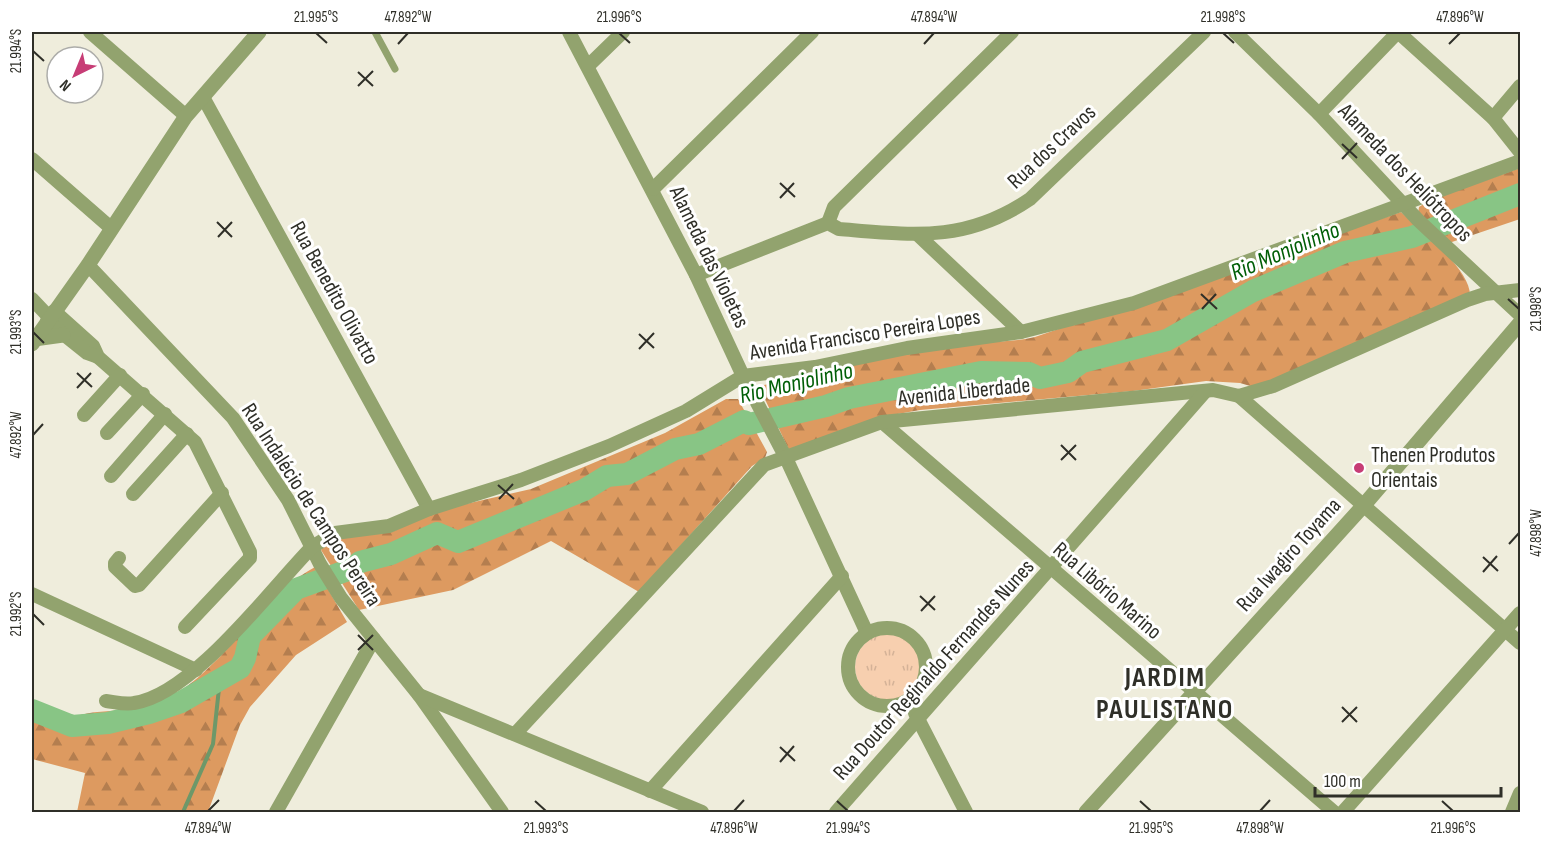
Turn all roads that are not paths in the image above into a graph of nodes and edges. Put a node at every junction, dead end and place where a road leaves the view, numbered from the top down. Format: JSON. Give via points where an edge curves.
{"nodes":[{"id":1,"x":90,"y":32,"type":"edge"},
{"id":2,"x":259,"y":32,"type":"edge"},
{"id":3,"x":375,"y":32,"type":"edge"},
{"id":4,"x":569,"y":32,"type":"edge"},
{"id":5,"x":623,"y":32,"type":"edge"},
{"id":6,"x":812,"y":32,"type":"edge"},
{"id":7,"x":1012,"y":32,"type":"edge"},
{"id":8,"x":1204,"y":32,"type":"edge"},
{"id":9,"x":1235,"y":32,"type":"edge"},
{"id":10,"x":1398,"y":32,"type":"edge"},
{"id":11,"x":588,"y":66,"type":"junction"},
{"id":12,"x":395,"y":69,"type":"dead end"},
{"id":13,"x":1521,"y":86,"type":"edge"},
{"id":14,"x":203,"y":98,"type":"junction"},
{"id":15,"x":1318,"y":114,"type":"junction"},
{"id":16,"x":186,"y":116,"type":"junction"},
{"id":17,"x":1493,"y":118,"type":"junction"},
{"id":18,"x":1521,"y":152,"type":"edge"},
{"id":19,"x":32,"y":159,"type":"edge"},
{"id":20,"x":1521,"y":161,"type":"edge"},
{"id":21,"x":653,"y":189,"type":"junction"},
{"id":22,"x":1404,"y":205,"type":"junction"},
{"id":23,"x":828,"y":223,"type":"junction"},
{"id":24,"x":111,"y":228,"type":"junction"},
{"id":25,"x":918,"y":236,"type":"junction"},
{"id":26,"x":88,"y":265,"type":"junction"},
{"id":27,"x":696,"y":275,"type":"junction"},
{"id":28,"x":1521,"y":290,"type":"edge"},
{"id":29,"x":1495,"y":294,"type":"junction"},
{"id":30,"x":32,"y":298,"type":"edge"},
{"id":31,"x":1521,"y":315,"type":"edge"},
{"id":32,"x":50,"y":316,"type":"junction"},
{"id":33,"x":1521,"y":323,"type":"edge"},
{"id":34,"x":1021,"y":332,"type":"junction"},
{"id":35,"x":63,"y":335,"type":"junction"},
{"id":36,"x":33,"y":341,"type":"edge"},
{"id":37,"x":98,"y":357,"type":"junction"},
{"id":38,"x":120,"y":375,"type":"junction"},
{"id":39,"x":743,"y":376,"type":"junction"},
{"id":40,"x":1204,"y":393,"type":"junction"},
{"id":41,"x":143,"y":394,"type":"junction"},
{"id":42,"x":1239,"y":396,"type":"junction"},
{"id":43,"x":165,"y":414,"type":"junction"},
{"id":44,"x":84,"y":415,"type":"dead end"},
{"id":45,"x":882,"y":422,"type":"junction"},
{"id":46,"x":107,"y":433,"type":"dead end"},
{"id":47,"x":188,"y":434,"type":"junction"},
{"id":48,"x":786,"y":458,"type":"junction"},
{"id":49,"x":111,"y":476,"type":"dead end"},
{"id":50,"x":222,"y":493,"type":"junction"},
{"id":51,"x":133,"y":494,"type":"dead end"},
{"id":52,"x":1364,"y":505,"type":"junction"},
{"id":53,"x":429,"y":509,"type":"junction"},
{"id":54,"x":312,"y":547,"type":"junction"},
{"id":55,"x":119,"y":558,"type":"dead end"},
{"id":56,"x":1051,"y":570,"type":"junction"},
{"id":57,"x":842,"y":576,"type":"junction"},
{"id":58,"x":32,"y":594,"type":"edge"},
{"id":59,"x":1521,"y":613,"type":"edge"},
{"id":60,"x":185,"y":627,"type":"dead end"},
{"id":61,"x":1505,"y":630,"type":"junction"},
{"id":62,"x":867,"y":633,"type":"junction"},
{"id":63,"x":374,"y":639,"type":"junction"},
{"id":64,"x":1521,"y":643,"type":"edge"},
{"id":65,"x":196,"y":670,"type":"junction"},
{"id":66,"x":1194,"y":693,"type":"junction"},
{"id":67,"x":419,"y":695,"type":"junction"},
{"id":68,"x":106,"y":701,"type":"dead end"},
{"id":69,"x":908,"y":701,"type":"junction"},
{"id":70,"x":918,"y":719,"type":"junction"},
{"id":71,"x":515,"y":734,"type":"junction"},
{"id":72,"x":650,"y":791,"type":"junction"},
{"id":73,"x":1521,"y":793,"type":"edge"},
{"id":74,"x":276,"y":813,"type":"edge"},
{"id":75,"x":502,"y":813,"type":"edge"},
{"id":76,"x":702,"y":813,"type":"edge"},
{"id":77,"x":836,"y":813,"type":"edge"},
{"id":78,"x":966,"y":813,"type":"edge"},
{"id":79,"x":1086,"y":813,"type":"edge"},
{"id":80,"x":1334,"y":813,"type":"edge"},
{"id":81,"x":1343,"y":813,"type":"edge"},
{"id":82,"x":1512,"y":813,"type":"edge"}],
"edges":[{"from":1,"to":16,"type":"street"},
{"from":2,"to":14,"type":"street"},
{"from":3,"to":12,"type":"lane"},
{"from":4,"to":11,"type":"street","name":"Alameda das Violetas"},
{"from":5,"to":11,"type":"street"},
{"from":6,"to":21,"type":"street"},
{"from":7,"to":23,"type":"street","via":[[834,207]]},
{"from":8,"to":25,"type":"street","name":"Rua dos Cravos","via":[[1030,199],[1009,213],[965,230]]},
{"from":9,"to":15,"type":"street","name":"Alameda dos Heliótropos"},
{"from":10,"to":15,"type":"street"},
{"from":10,"to":17,"type":"street"},
{"from":11,"to":21,"type":"street","name":"Alameda das Violetas"},
{"from":13,"to":17,"type":"street"},
{"from":14,"to":16,"type":"street"},
{"from":14,"to":53,"type":"street","name":"Rua Benedito Olivatto"},
{"from":15,"to":22,"type":"street","name":"Alameda dos Heliótropos"},
{"from":16,"to":24,"type":"street"},
{"from":17,"to":18,"type":"street"},
{"from":19,"to":24,"type":"street"},
{"from":20,"to":22,"type":"street","name":"Avenida Francisco Pereira Lopes"},
{"from":21,"to":27,"type":"street","name":"Alameda das Violetas"},
{"from":22,"to":29,"type":"street","name":"Alameda dos Heliótropos"},
{"from":22,"to":34,"type":"street","name":"Avenida Francisco Pereira Lopes","via":[[1134,303]]},
{"from":23,"to":25,"type":"street","name":"Rua dos Cravos","via":[[839,229]]},
{"from":23,"to":27,"type":"street"},
{"from":24,"to":26,"type":"street"},
{"from":25,"to":34,"type":"street"},
{"from":26,"to":32,"type":"street"},
{"from":26,"to":54,"type":"street","name":"Rua Indalécio de Campos Pereira","via":[[233,418],[288,500]]},
{"from":27,"to":39,"type":"street","name":"Alameda das Violetas"},
{"from":28,"to":29,"type":"street","name":"Avenida Liberdade"},
{"from":29,"to":31,"type":"street","name":"Alameda dos Heliótropos"},
{"from":29,"to":42,"type":"street","name":"Avenida Liberdade","via":[[1467,300],[1300,376]]},
{"from":30,"to":32,"type":"street"},
{"from":32,"to":35,"type":"street"},
{"from":32,"to":36,"type":"street"},
{"from":32,"to":37,"type":"street","via":[[93,346]]},
{"from":33,"to":52,"type":"street","name":"Rua Iwagiro Toyama"},
{"from":34,"to":39,"type":"street","name":"Avenida Francisco Pereira Lopes"},
{"from":35,"to":36,"type":"street"},
{"from":35,"to":37,"type":"street"},
{"from":37,"to":38,"type":"street"},
{"from":38,"to":41,"type":"street"},
{"from":38,"to":44,"type":"street"},
{"from":39,"to":48,"type":"street","name":"Alameda das Violetas"},
{"from":39,"to":53,"type":"street","name":"Avenida Francisco Pereira Lopes","via":[[686,411],[609,446],[522,480]]},
{"from":40,"to":42,"type":"street","name":"Avenida Liberdade","via":[[1213,390]]},
{"from":40,"to":45,"type":"street","name":"Avenida Liberdade"},
{"from":40,"to":56,"type":"street","name":"Rua Doutor Reginaldo Fernandes Nunes"},
{"from":41,"to":43,"type":"street"},
{"from":41,"to":46,"type":"street"},
{"from":42,"to":52,"type":"street"},
{"from":43,"to":47,"type":"street"},
{"from":43,"to":49,"type":"street"},
{"from":45,"to":48,"type":"street","name":"Avenida Liberdade"},
{"from":45,"to":56,"type":"street","name":"Rua Libório Marino"},
{"from":47,"to":50,"type":"street"},
{"from":47,"to":51,"type":"street"},
{"from":48,"to":57,"type":"street","name":"Alameda das Violetas"},
{"from":48,"to":71,"type":"street","name":"Avenida Liberdade","via":[[764,465]]},
{"from":50,"to":55,"type":"street","via":[[139,585],[135,586],[116,567]]},
{"from":50,"to":60,"type":"street","via":[[251,555]]},
{"from":52,"to":61,"type":"street"},
{"from":52,"to":66,"type":"street","name":"Rua Iwagiro Toyama"},
{"from":53,"to":54,"type":"street","name":"Avenida Francisco Pereira Lopes","via":[[389,526],[335,533]]},
{"from":54,"to":63,"type":"street","name":"Rua Indalécio de Campos Pereira","via":[[341,598]]},
{"from":54,"to":65,"type":"street","name":"Avenida Francisco Pereira Lopes"},
{"from":56,"to":66,"type":"street","name":"Rua Libório Marino"},
{"from":56,"to":70,"type":"street","name":"Rua Doutor Reginaldo Fernandes Nunes"},
{"from":57,"to":62,"type":"street","name":"Alameda das Violetas"},
{"from":57,"to":72,"type":"street"},
{"from":58,"to":65,"type":"street"},
{"from":59,"to":61,"type":"street"},
{"from":61,"to":64,"type":"street"},
{"from":61,"to":81,"type":"street"},
{"from":62,"to":69,"type":"street","via":[[897,629],[921,647],[926,677]]},
{"from":62,"to":69,"type":"street","via":[[849,657],[854,687],[864,699],[878,705],[894,706]]},
{"from":63,"to":67,"type":"street","name":"Rua Indalécio de Campos Pereira"},
{"from":63,"to":74,"type":"street"},
{"from":65,"to":68,"type":"street","name":"Avenida Francisco Pereira Lopes","via":[[170,690],[151,698],[133,704]]},
{"from":66,"to":79,"type":"street","name":"Rua Iwagiro Toyama"},
{"from":66,"to":80,"type":"street","name":"Rua Libório Marino"},
{"from":67,"to":71,"type":"street"},
{"from":67,"to":75,"type":"street","name":"Rua Indalécio de Campos Pereira"},
{"from":69,"to":70,"type":"street"},
{"from":70,"to":77,"type":"street","name":"Rua Doutor Reginaldo Fernandes Nunes"},
{"from":70,"to":78,"type":"street"},
{"from":71,"to":72,"type":"street"},
{"from":72,"to":76,"type":"street"},
{"from":73,"to":82,"type":"street"}]}
